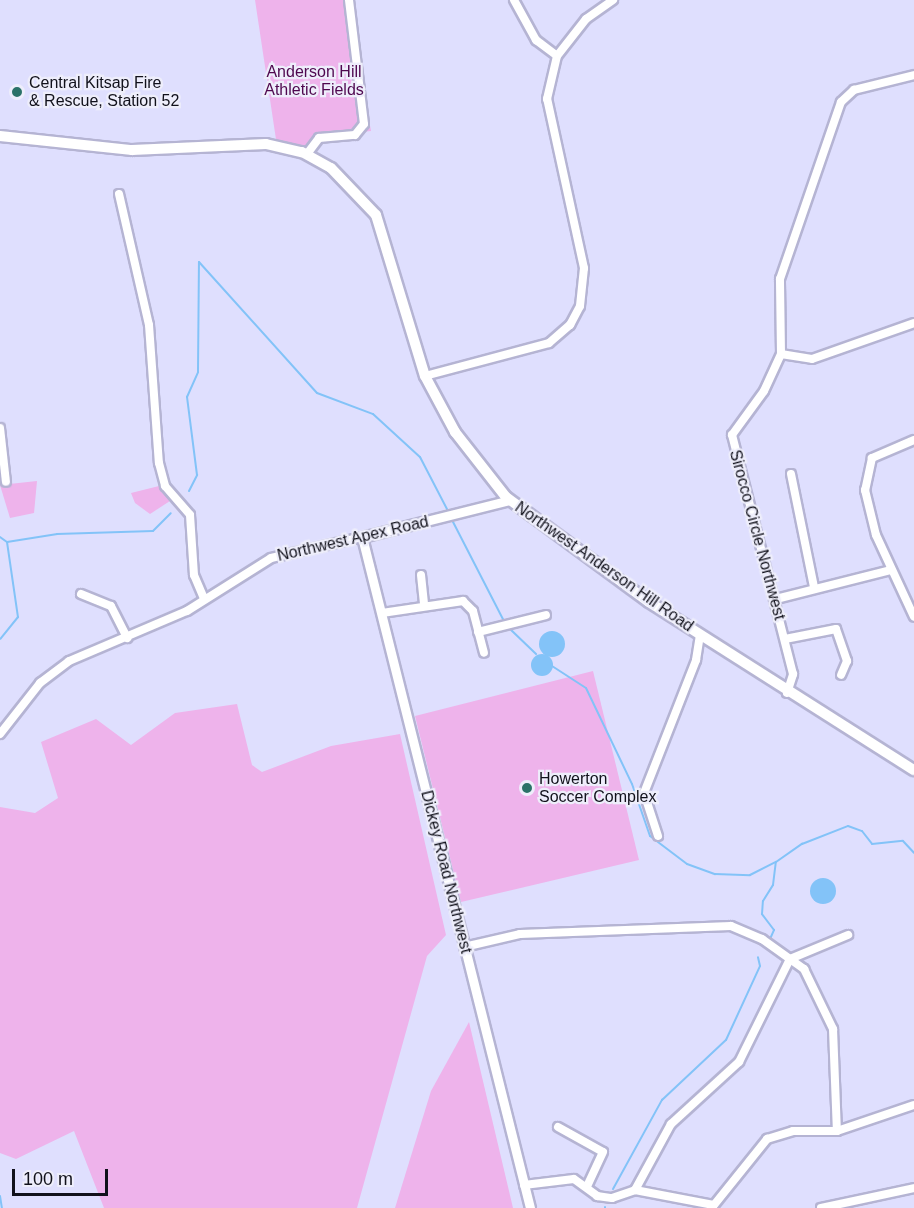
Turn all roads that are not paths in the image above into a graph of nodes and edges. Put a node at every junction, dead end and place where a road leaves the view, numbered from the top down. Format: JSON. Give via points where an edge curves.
{"nodes":[{"id":1,"x":349,"y":0,"type":"edge"},
{"id":2,"x":514,"y":0,"type":"edge"},
{"id":3,"x":613,"y":0,"type":"edge"},
{"id":4,"x":557,"y":57,"type":"junction"},
{"id":5,"x":914,"y":75,"type":"edge"},
{"id":6,"x":0,"y":136,"type":"edge"},
{"id":7,"x":307,"y":154,"type":"junction"},
{"id":8,"x":119,"y":194,"type":"dead end"},
{"id":9,"x":914,"y":322,"type":"edge"},
{"id":10,"x":781,"y":354,"type":"junction"},
{"id":11,"x":425,"y":376,"type":"junction"},
{"id":12,"x":0,"y":428,"type":"edge"},
{"id":13,"x":914,"y":440,"type":"edge"},
{"id":14,"x":791,"y":474,"type":"dead end"},
{"id":15,"x":6,"y":482,"type":"dead end"},
{"id":16,"x":510,"y":500,"type":"junction"},
{"id":17,"x":363,"y":537,"type":"junction"},
{"id":18,"x":891,"y":570,"type":"junction"},
{"id":19,"x":421,"y":575,"type":"dead end"},
{"id":20,"x":814,"y":587,"type":"junction"},
{"id":21,"x":81,"y":594,"type":"dead end"},
{"id":22,"x":776,"y":599,"type":"junction"},
{"id":23,"x":204,"y":600,"type":"junction"},
{"id":24,"x":424,"y":605,"type":"junction"},
{"id":25,"x":382,"y":613,"type":"junction"},
{"id":26,"x":546,"y":615,"type":"dead end"},
{"id":27,"x":914,"y":616,"type":"edge"},
{"id":28,"x":478,"y":632,"type":"junction"},
{"id":29,"x":700,"y":635,"type":"junction"},
{"id":30,"x":127,"y":638,"type":"junction"},
{"id":31,"x":785,"y":639,"type":"junction"},
{"id":32,"x":484,"y":653,"type":"dead end"},
{"id":33,"x":841,"y":675,"type":"dead end"},
{"id":34,"x":787,"y":693,"type":"junction"},
{"id":35,"x":0,"y":734,"type":"edge"},
{"id":36,"x":914,"y":770,"type":"edge"},
{"id":37,"x":658,"y":836,"type":"dead end"},
{"id":38,"x":848,"y":935,"type":"dead end"},
{"id":39,"x":464,"y":947,"type":"junction"},
{"id":40,"x":790,"y":959,"type":"junction"},
{"id":41,"x":914,"y":1105,"type":"edge"},
{"id":42,"x":558,"y":1127,"type":"dead end"},
{"id":43,"x":837,"y":1131,"type":"junction"},
{"id":44,"x":524,"y":1185,"type":"junction"},
{"id":45,"x":587,"y":1187,"type":"junction"},
{"id":46,"x":914,"y":1188,"type":"edge"},
{"id":47,"x":635,"y":1190,"type":"junction"},
{"id":48,"x":715,"y":1207,"type":"edge"},
{"id":49,"x":530,"y":1208,"type":"edge"},
{"id":50,"x":821,"y":1208,"type":"edge"}],
"edges":[{"from":1,"to":7,"type":"street","via":[[364,124],[355,135],[319,138]]},
{"from":2,"to":4,"type":"street","via":[[536,40]]},
{"from":3,"to":4,"type":"street","via":[[586,19]]},
{"from":4,"to":11,"type":"street","via":[[549,111],[584,268],[580,306],[570,325],[549,343]]},
{"from":5,"to":10,"type":"street","name":"Sirocco Circle Northwest","via":[[854,90],[834,117],[780,279]]},
{"from":6,"to":7,"type":"main road","name":"Northwest Anderson Hill Road","via":[[132,150],[259,144]]},
{"from":7,"to":11,"type":"main road","name":"Northwest Anderson Hill Road","via":[[343,176],[376,215]]},
{"from":8,"to":23,"type":"street","via":[[149,325],[159,463],[165,486],[190,515],[194,575]]},
{"from":9,"to":10,"type":"street","via":[[812,358]]},
{"from":10,"to":22,"type":"street","name":"Sirocco Circle Northwest","via":[[764,391],[732,435],[743,493]]},
{"from":11,"to":16,"type":"main road","name":"Northwest Anderson Hill Road","via":[[455,432]]},
{"from":12,"to":15,"type":"street"},
{"from":13,"to":18,"type":"street","via":[[872,458],[865,490]]},
{"from":14,"to":20,"type":"street"},
{"from":16,"to":17,"type":"street","name":"Northwest Apex Road"},
{"from":16,"to":29,"type":"main road","name":"Northwest Anderson Hill Road"},
{"from":17,"to":23,"type":"street","name":"Northwest Apex Road","via":[[271,558]]},
{"from":17,"to":25,"type":"street","name":"Dickey Road Northwest"},
{"from":18,"to":20,"type":"street"},
{"from":18,"to":27,"type":"street"},
{"from":19,"to":24,"type":"street"},
{"from":20,"to":22,"type":"street"},
{"from":21,"to":30,"type":"street","via":[[111,606]]},
{"from":22,"to":31,"type":"street","name":"Sirocco Circle Northwest"},
{"from":23,"to":30,"type":"street","name":"Northwest Apex Road"},
{"from":24,"to":25,"type":"street"},
{"from":24,"to":28,"type":"street","via":[[463,601]]},
{"from":25,"to":39,"type":"street","name":"Dickey Road Northwest"},
{"from":26,"to":28,"type":"street"},
{"from":28,"to":32,"type":"street"},
{"from":29,"to":34,"type":"main road","name":"Northwest Anderson Hill Road"},
{"from":29,"to":37,"type":"street","via":[[696,660],[644,793]]},
{"from":30,"to":35,"type":"street","name":"Northwest Apex Road","via":[[69,661],[40,683]]},
{"from":31,"to":33,"type":"street","via":[[836,629],[847,661]]},
{"from":31,"to":34,"type":"street","name":"Sirocco Circle Northwest","via":[[793,674]]},
{"from":34,"to":36,"type":"main road","name":"Northwest Anderson Hill Road"},
{"from":38,"to":40,"type":"street"},
{"from":39,"to":40,"type":"street","via":[[504,938],[731,926]]},
{"from":39,"to":44,"type":"street","name":"Dickey Road Northwest"},
{"from":40,"to":43,"type":"street","via":[[804,969],[833,1029]]},
{"from":40,"to":47,"type":"street","via":[[739,1062],[671,1124]]},
{"from":41,"to":43,"type":"street"},
{"from":42,"to":45,"type":"street","via":[[603,1152]]},
{"from":43,"to":48,"type":"street","via":[[793,1131],[767,1139]]},
{"from":44,"to":45,"type":"street","via":[[561,1178]]},
{"from":44,"to":49,"type":"street","name":"Dickey Road Northwest"},
{"from":45,"to":47,"type":"street","via":[[597,1196],[612,1198]]},
{"from":46,"to":50,"type":"street"},
{"from":47,"to":48,"type":"street"}]}
